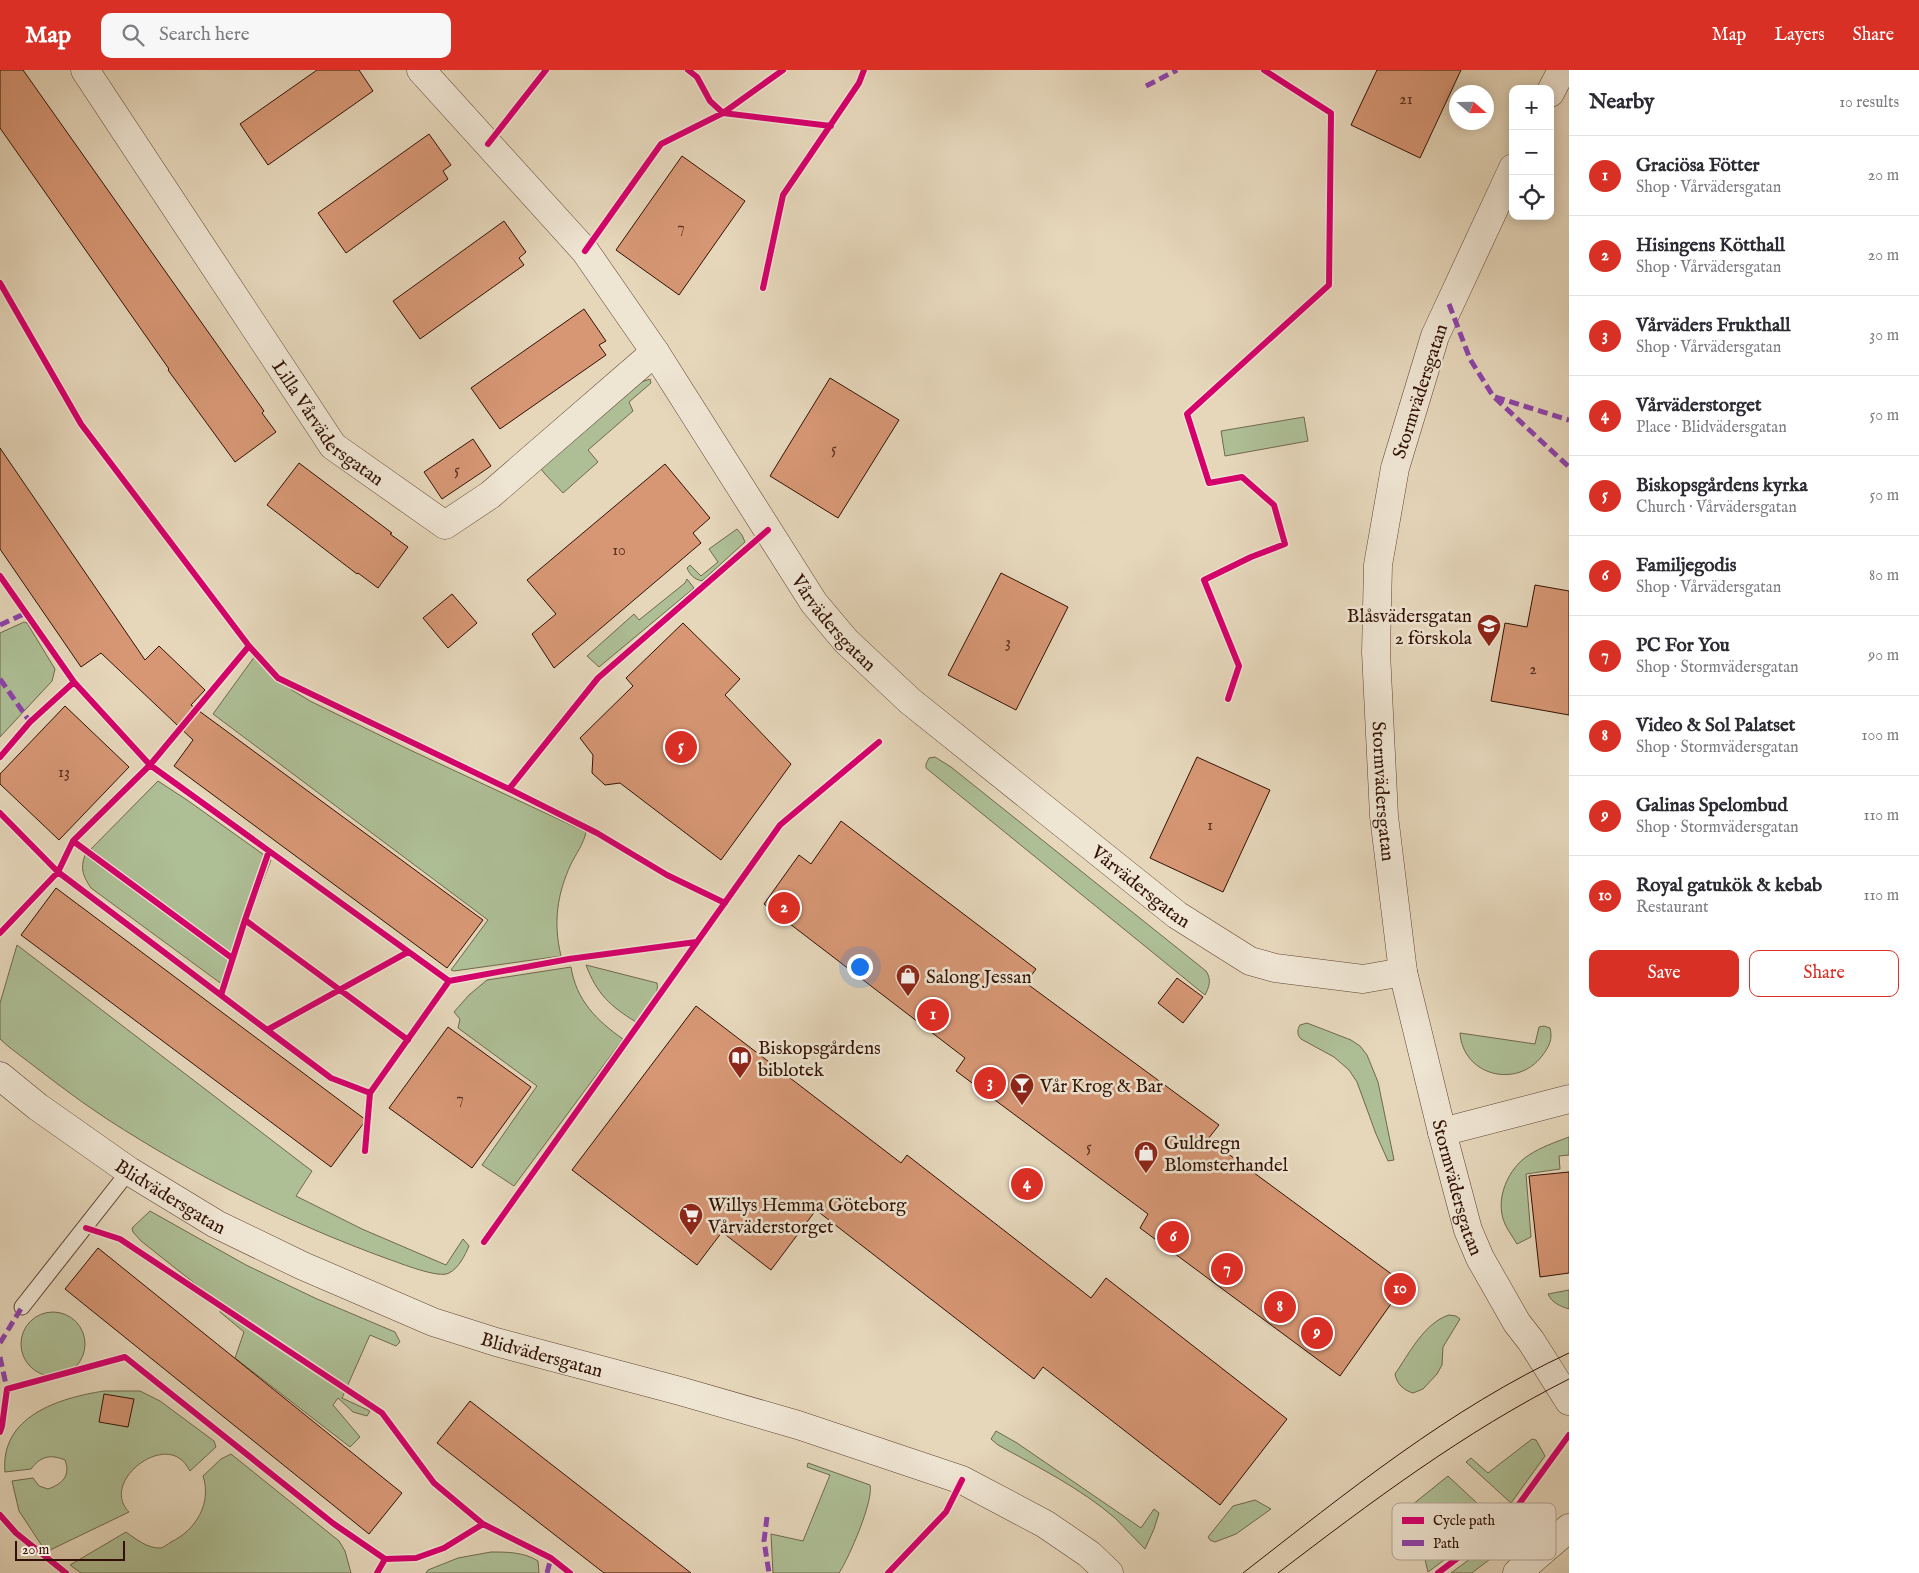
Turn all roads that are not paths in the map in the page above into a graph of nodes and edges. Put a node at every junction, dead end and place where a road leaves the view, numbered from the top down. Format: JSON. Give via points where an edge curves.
{"nodes":[{"id":1,"x":85,"y":70,"type":"edge"},
{"id":2,"x":421,"y":70,"type":"edge"},
{"id":3,"x":1562,"y":70,"type":"edge"},
{"id":4,"x":1554,"y":85,"type":"edge"},
{"id":5,"x":1510,"y":175,"type":"edge"},
{"id":6,"x":655,"y":352,"type":"junction"},
{"id":7,"x":1403,"y":972,"type":"junction"},
{"id":8,"x":0,"y":1076,"type":"edge"},
{"id":9,"x":1569,"y":1099,"type":"edge"},
{"id":10,"x":1442,"y":1132,"type":"junction"},
{"id":11,"x":129,"y":1171,"type":"junction"},
{"id":12,"x":22,"y":1307,"type":"dead end"},
{"id":13,"x":1569,"y":1401,"type":"edge"},
{"id":14,"x":1569,"y":1528,"type":"edge"},
{"id":15,"x":1556,"y":1539,"type":"edge"},
{"id":16,"x":1532,"y":1560,"type":"edge"},
{"id":17,"x":1109,"y":1573,"type":"edge"},
{"id":18,"x":1517,"y":1573,"type":"edge"}],
"edges":[{"from":1,"to":6,"type":"street","name":"Lilla Vårvädersgatan","via":[[334,446],[445,525],[528,464]]},
{"from":2,"to":6,"type":"street","name":"Vårvädersgatan","via":[[585,252]]},
{"from":3,"to":4,"type":"street"},
{"from":5,"to":7,"type":"street","name":"Stormvädersgatan","via":[[1435,336],[1395,468],[1378,565],[1376,652],[1384,816]]},
{"from":6,"to":7,"type":"street","name":"Vårvädersgatan","via":[[814,603],[846,641],[910,701],[1177,915],[1250,961],[1275,968],[1363,979]]},
{"from":7,"to":10,"type":"street","name":"Stormvädersgatan"},
{"from":8,"to":11,"type":"street","name":"Blidvädersgatan"},
{"from":9,"to":10,"type":"street"},
{"from":10,"to":13,"type":"street","name":"Stormvädersgatan","via":[[1468,1230],[1480,1258],[1517,1323]]},
{"from":11,"to":12,"type":"lane"},
{"from":11,"to":17,"type":"street","name":"Blidvädersgatan","via":[[216,1224],[433,1322],[798,1425],[962,1480],[1045,1524],[1089,1554]]},
{"from":14,"to":15,"type":"street"},
{"from":16,"to":18,"type":"street"}]}
